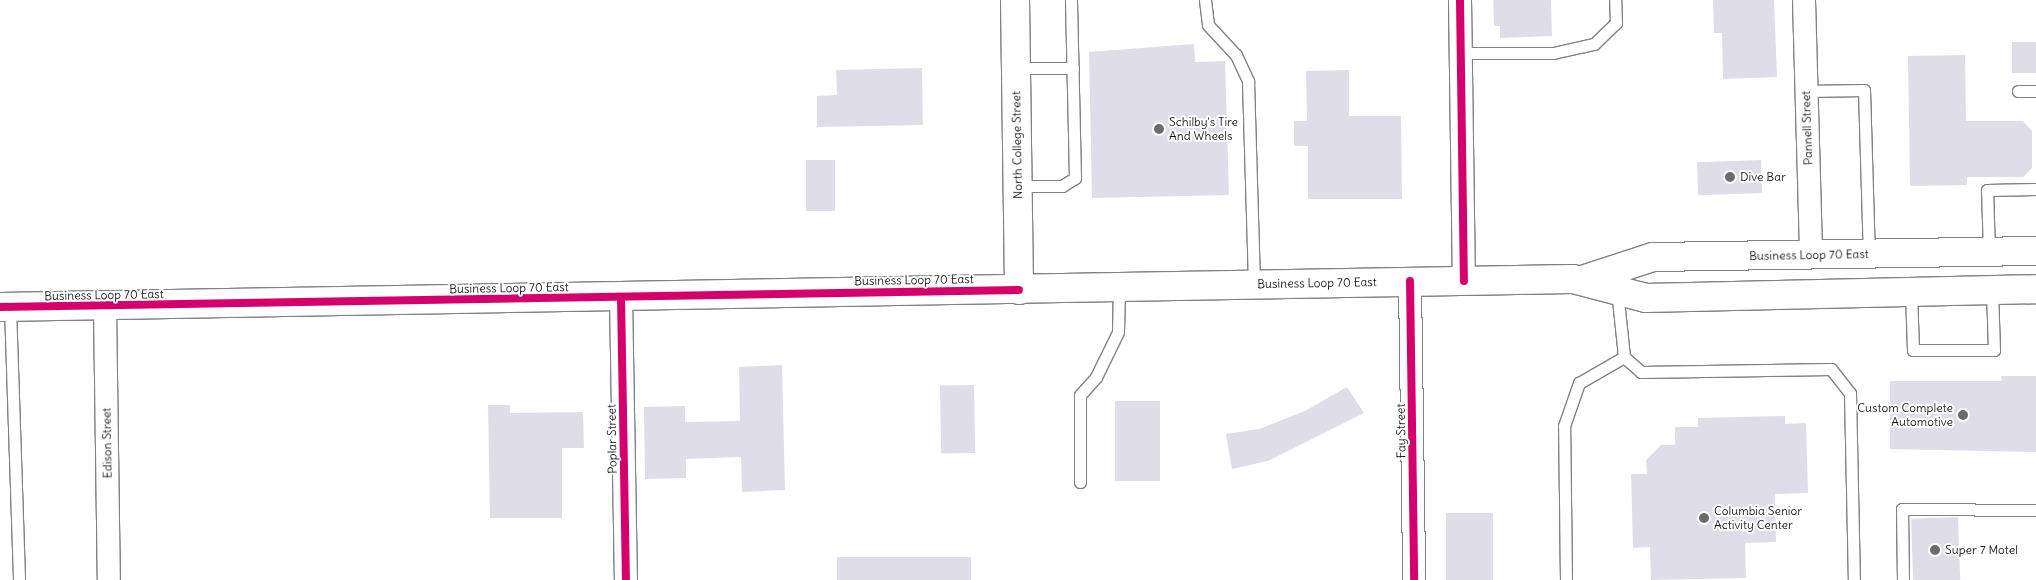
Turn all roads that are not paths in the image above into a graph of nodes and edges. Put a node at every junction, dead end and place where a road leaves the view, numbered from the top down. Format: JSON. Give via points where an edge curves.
{"nodes":[{"id":1,"x":1015,"y":0,"type":"edge"},
{"id":2,"x":1071,"y":0,"type":"edge"},
{"id":3,"x":1205,"y":0,"type":"edge"},
{"id":4,"x":1460,"y":0,"type":"edge"},
{"id":5,"x":1615,"y":0,"type":"edge"},
{"id":6,"x":1804,"y":0,"type":"edge"},
{"id":7,"x":1460,"y":53,"type":"junction"},
{"id":8,"x":1015,"y":68,"type":"junction"},
{"id":9,"x":1073,"y":68,"type":"junction"},
{"id":10,"x":2036,"y":90,"type":"edge"},
{"id":11,"x":1806,"y":91,"type":"junction"},
{"id":12,"x":2018,"y":91,"type":"dead end"},
{"id":13,"x":1017,"y":186,"type":"junction"},
{"id":14,"x":2036,"y":189,"type":"edge"},
{"id":15,"x":2036,"y":251,"type":"edge"},
{"id":16,"x":1988,"y":252,"type":"junction"},
{"id":17,"x":1870,"y":254,"type":"junction"},
{"id":18,"x":1811,"y":255,"type":"junction"},
{"id":19,"x":1584,"y":279,"type":"junction"},
{"id":20,"x":1410,"y":281,"type":"junction"},
{"id":21,"x":1464,"y":281,"type":"junction"},
{"id":22,"x":1254,"y":284,"type":"junction"},
{"id":23,"x":1119,"y":287,"type":"junction"},
{"id":24,"x":1616,"y":288,"type":"junction"},
{"id":25,"x":2036,"y":289,"type":"edge"},
{"id":26,"x":1019,"y":290,"type":"junction"},
{"id":27,"x":1992,"y":290,"type":"junction"},
{"id":28,"x":1911,"y":292,"type":"junction"},
{"id":29,"x":621,"y":297,"type":"junction"},
{"id":30,"x":105,"y":306,"type":"junction"},
{"id":31,"x":5,"y":307,"type":"edge"},
{"id":32,"x":1624,"y":357,"type":"junction"},
{"id":33,"x":1080,"y":482,"type":"dead end"},
{"id":34,"x":2036,"y":510,"type":"edge"},
{"id":35,"x":19,"y":580,"type":"edge"},
{"id":36,"x":109,"y":580,"type":"edge"},
{"id":37,"x":626,"y":580,"type":"edge"},
{"id":38,"x":1414,"y":580,"type":"edge"},
{"id":39,"x":1566,"y":580,"type":"edge"},
{"id":40,"x":1854,"y":580,"type":"edge"},
{"id":41,"x":1903,"y":580,"type":"edge"}],
"edges":[{"from":1,"to":8,"type":"main road","name":"North College Street"},
{"from":2,"to":9,"type":"lane"},
{"from":3,"to":22,"type":"lane","via":[[1208,25],[1236,55],[1248,81]]},
{"from":4,"to":7,"type":"street"},
{"from":5,"to":7,"type":"lane","via":[[1616,23],[1594,44],[1553,53]]},
{"from":6,"to":11,"type":"street","name":"Pannell Street"},
{"from":7,"to":21,"type":"street"},
{"from":8,"to":9,"type":"lane"},
{"from":8,"to":13,"type":"main road","name":"North College Street"},
{"from":9,"to":13,"type":"lane","via":[[1075,178],[1062,186]]},
{"from":10,"to":12,"type":"lane"},
{"from":11,"to":17,"type":"lane","via":[[1864,90]]},
{"from":11,"to":18,"type":"street","name":"Pannell Street"},
{"from":13,"to":26,"type":"main road","name":"North College Street"},
{"from":14,"to":16,"type":"lane","via":[[1987,190]]},
{"from":15,"to":16,"type":"main road","name":"Business Loop 70 East"},
{"from":16,"to":17,"type":"main road","name":"Business Loop 70 East"},
{"from":17,"to":18,"type":"main road","name":"Business Loop 70 East"},
{"from":18,"to":19,"type":"main road","name":"Business Loop 70 East","via":[[1653,257]]},
{"from":19,"to":21,"type":"main road","name":"Business Loop 70 East"},
{"from":19,"to":24,"type":"main road","name":"Business Loop 70 East"},
{"from":20,"to":21,"type":"main road","name":"Business Loop 70 East"},
{"from":20,"to":22,"type":"main road","name":"Business Loop 70 East"},
{"from":20,"to":38,"type":"street","name":"Fay Street"},
{"from":22,"to":23,"type":"main road","name":"Business Loop 70 East"},
{"from":23,"to":26,"type":"main road","name":"Business Loop 70 East"},
{"from":23,"to":33,"type":"lane","via":[[1118,332],[1096,377],[1080,395]]},
{"from":24,"to":28,"type":"main road","name":"Business Loop 70 East","via":[[1646,298]]},
{"from":24,"to":32,"type":"lane"},
{"from":25,"to":27,"type":"main road","name":"Business Loop 70 East"},
{"from":26,"to":29,"type":"main road","name":"Business Loop 70 East"},
{"from":27,"to":28,"type":"main road","name":"Business Loop 70 East"},
{"from":27,"to":28,"type":"lane","via":[[1994,350],[1913,350]]},
{"from":29,"to":30,"type":"main road","name":"Business Loop 70 East"},
{"from":29,"to":37,"type":"street","name":"Poplar Street"},
{"from":30,"to":31,"type":"main road","name":"Business Loop 70 East"},
{"from":30,"to":36,"type":"street","name":"Edison Street"},
{"from":31,"to":35,"type":"lane"},
{"from":32,"to":39,"type":"lane","via":[[1579,383],[1564,426]]},
{"from":32,"to":40,"type":"lane","via":[[1641,372],[1831,369],[1850,393]]},
{"from":34,"to":41,"type":"lane","via":[[1902,509]]}]}
